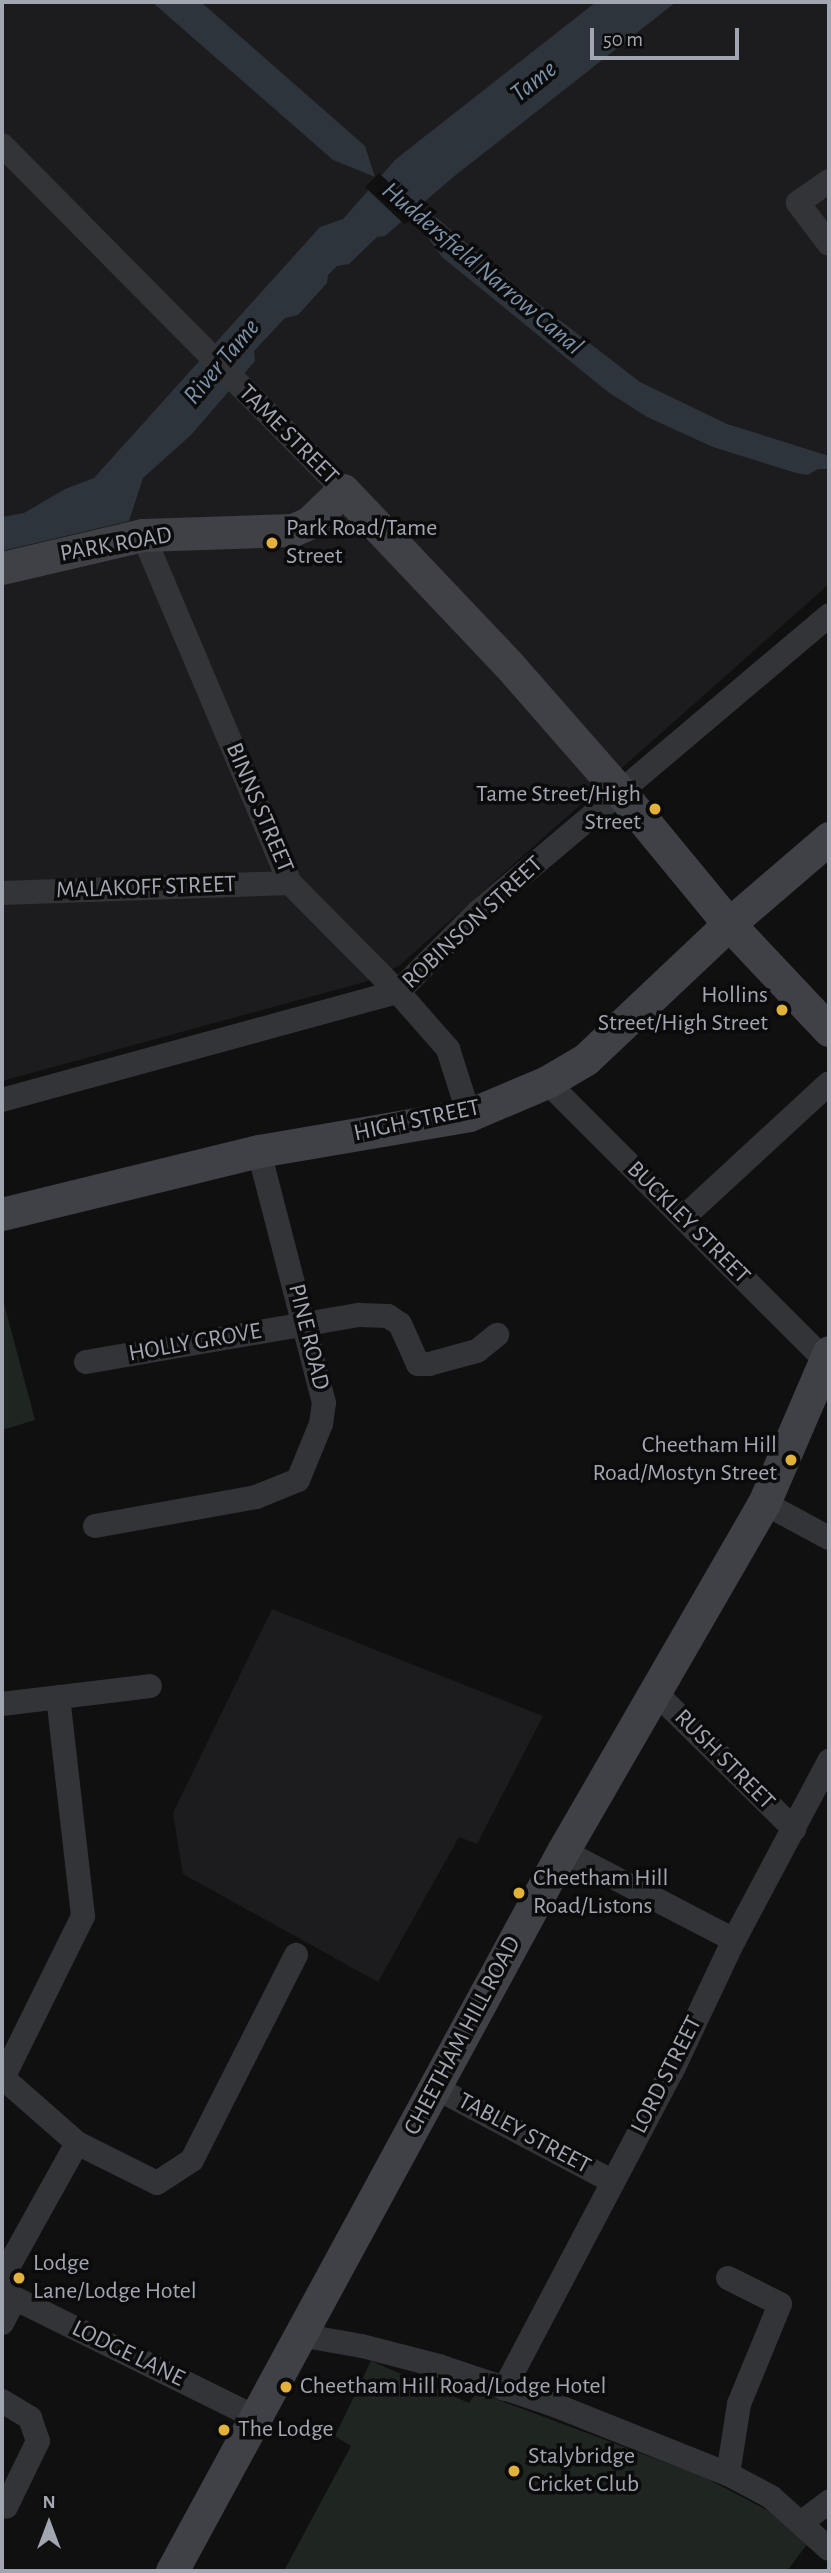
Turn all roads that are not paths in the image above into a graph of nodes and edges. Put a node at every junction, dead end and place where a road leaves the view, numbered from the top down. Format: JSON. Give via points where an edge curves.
{"nodes":[{"id":1,"x":2,"y":145,"type":"edge"},
{"id":2,"x":829,"y":181,"type":"edge"},
{"id":3,"x":829,"y":244,"type":"edge"},
{"id":4,"x":343,"y":490,"type":"junction"},
{"id":5,"x":143,"y":535,"type":"junction"},
{"id":6,"x":2,"y":568,"type":"edge"},
{"id":7,"x":829,"y":615,"type":"edge"},
{"id":8,"x":621,"y":793,"type":"junction"},
{"id":9,"x":829,"y":838,"type":"edge"},
{"id":10,"x":290,"y":883,"type":"junction"},
{"id":11,"x":2,"y":893,"type":"edge"},
{"id":12,"x":729,"y":924,"type":"junction"},
{"id":13,"x":398,"y":992,"type":"junction"},
{"id":14,"x":829,"y":1030,"type":"edge"},
{"id":15,"x":547,"y":1082,"type":"junction"},
{"id":16,"x":829,"y":1083,"type":"edge"},
{"id":17,"x":2,"y":1100,"type":"edge"},
{"id":18,"x":469,"y":1115,"type":"junction"},
{"id":19,"x":259,"y":1152,"type":"junction"},
{"id":20,"x":2,"y":1214,"type":"edge"},
{"id":21,"x":684,"y":1217,"type":"junction"},
{"id":22,"x":305,"y":1324,"type":"junction"},
{"id":23,"x":497,"y":1335,"type":"dead end"},
{"id":24,"x":828,"y":1359,"type":"edge"},
{"id":25,"x":86,"y":1362,"type":"dead end"},
{"id":26,"x":764,"y":1503,"type":"junction"},
{"id":27,"x":95,"y":1526,"type":"dead end"},
{"id":28,"x":829,"y":1538,"type":"edge"},
{"id":29,"x":150,"y":1686,"type":"dead end"},
{"id":30,"x":654,"y":1691,"type":"junction"},
{"id":31,"x":58,"y":1697,"type":"junction"},
{"id":32,"x":2,"y":1704,"type":"edge"},
{"id":33,"x":829,"y":1761,"type":"edge"},
{"id":34,"x":794,"y":1829,"type":"junction"},
{"id":35,"x":563,"y":1851,"type":"junction"},
{"id":36,"x":734,"y":1940,"type":"junction"},
{"id":37,"x":296,"y":1955,"type":"dead end"},
{"id":38,"x":2,"y":2077,"type":"edge"},
{"id":39,"x":436,"y":2088,"type":"junction"},
{"id":40,"x":77,"y":2143,"type":"junction"},
{"id":41,"x":612,"y":2181,"type":"junction"},
{"id":42,"x":728,"y":2278,"type":"dead end"},
{"id":43,"x":6,"y":2290,"type":"edge"},
{"id":44,"x":2,"y":2323,"type":"edge"},
{"id":45,"x":299,"y":2335,"type":"junction"},
{"id":46,"x":504,"y":2389,"type":"junction"},
{"id":47,"x":2,"y":2401,"type":"edge"},
{"id":48,"x":255,"y":2417,"type":"junction"},
{"id":49,"x":728,"y":2474,"type":"junction"},
{"id":50,"x":829,"y":2502,"type":"edge"},
{"id":51,"x":6,"y":2507,"type":"dead end"},
{"id":52,"x":803,"y":2522,"type":"junction"},
{"id":53,"x":829,"y":2549,"type":"edge"},
{"id":54,"x":172,"y":2571,"type":"edge"}],
"edges":[{"from":1,"to":4,"type":"street","name":"TAME STREET"},
{"from":2,"to":3,"type":"street","via":[[798,203]]},
{"from":4,"to":5,"type":"main road","name":"PARK ROAD","via":[[309,523],[293,530]]},
{"from":4,"to":8,"type":"main road","name":"TAME STREET","via":[[509,665]]},
{"from":5,"to":6,"type":"main road","name":"PARK ROAD"},
{"from":5,"to":10,"type":"street","name":"BINNS STREET"},
{"from":7,"to":8,"type":"street","name":"ROBINSON STREET"},
{"from":8,"to":12,"type":"main road","name":"TAME STREET"},
{"from":8,"to":13,"type":"street","name":"ROBINSON STREET","via":[[478,912]]},
{"from":9,"to":12,"type":"main road","name":"HIGH STREET"},
{"from":10,"to":11,"type":"street","name":"MALAKOFF STREET"},
{"from":10,"to":13,"type":"street","name":"BINNS STREET"},
{"from":12,"to":14,"type":"main road","name":"TAME STREET"},
{"from":12,"to":15,"type":"main road","name":"HIGH STREET","via":[[586,1059]]},
{"from":13,"to":17,"type":"street","name":"ROBINSON STREET"},
{"from":13,"to":18,"type":"street","name":"BINNS STREET","via":[[448,1049]]},
{"from":15,"to":18,"type":"main road","name":"HIGH STREET"},
{"from":15,"to":21,"type":"street","name":"BUCKLEY STREET"},
{"from":16,"to":21,"type":"street"},
{"from":18,"to":19,"type":"main road","name":"HIGH STREET"},
{"from":19,"to":20,"type":"main road","name":"HIGH STREET"},
{"from":19,"to":22,"type":"street","name":"PINE ROAD"},
{"from":21,"to":24,"type":"street","name":"BUCKLEY STREET"},
{"from":22,"to":23,"type":"street","name":"HOLLY GROVE","via":[[359,1315],[388,1316],[400,1324],[418,1364],[477,1351]]},
{"from":22,"to":25,"type":"street","name":"HOLLY GROVE"},
{"from":22,"to":27,"type":"street","name":"PINE ROAD","via":[[324,1404],[298,1480],[256,1497]]},
{"from":24,"to":26,"type":"main road","name":"CHEETHAM HILL ROAD"},
{"from":26,"to":28,"type":"street"},
{"from":26,"to":30,"type":"main road","name":"CHEETHAM HILL ROAD"},
{"from":29,"to":31,"type":"street"},
{"from":30,"to":34,"type":"street","name":"RUSH STREET"},
{"from":30,"to":35,"type":"main road","name":"CHEETHAM HILL ROAD"},
{"from":31,"to":32,"type":"street"},
{"from":31,"to":38,"type":"street","via":[[83,1916]]},
{"from":33,"to":34,"type":"street","name":"LORD STREET"},
{"from":34,"to":36,"type":"street","name":"LORD STREET"},
{"from":35,"to":36,"type":"street"},
{"from":35,"to":39,"type":"main road","name":"CHEETHAM HILL ROAD"},
{"from":36,"to":41,"type":"street","name":"LORD STREET","via":[[672,2071]]},
{"from":37,"to":40,"type":"street","via":[[192,2160],[157,2183]]},
{"from":38,"to":40,"type":"street"},
{"from":39,"to":41,"type":"street","name":"TABLEY STREET"},
{"from":39,"to":45,"type":"main road","name":"CHEETHAM HILL ROAD"},
{"from":40,"to":43,"type":"street"},
{"from":41,"to":46,"type":"street","name":"LORD STREET"},
{"from":42,"to":49,"type":"street","via":[[780,2304],[739,2404]]},
{"from":43,"to":44,"type":"street"},
{"from":43,"to":48,"type":"street","name":"LODGE LANE"},
{"from":45,"to":46,"type":"street","via":[[439,2366]]},
{"from":45,"to":48,"type":"main road","name":"CHEETHAM HILL ROAD"},
{"from":46,"to":49,"type":"street"},
{"from":47,"to":51,"type":"street","via":[[30,2418],[38,2441]]},
{"from":48,"to":54,"type":"main road","name":"CHEETHAM HILL ROAD"},
{"from":49,"to":52,"type":"street","via":[[771,2497]]},
{"from":50,"to":52,"type":"street"},
{"from":52,"to":53,"type":"street"}]}
